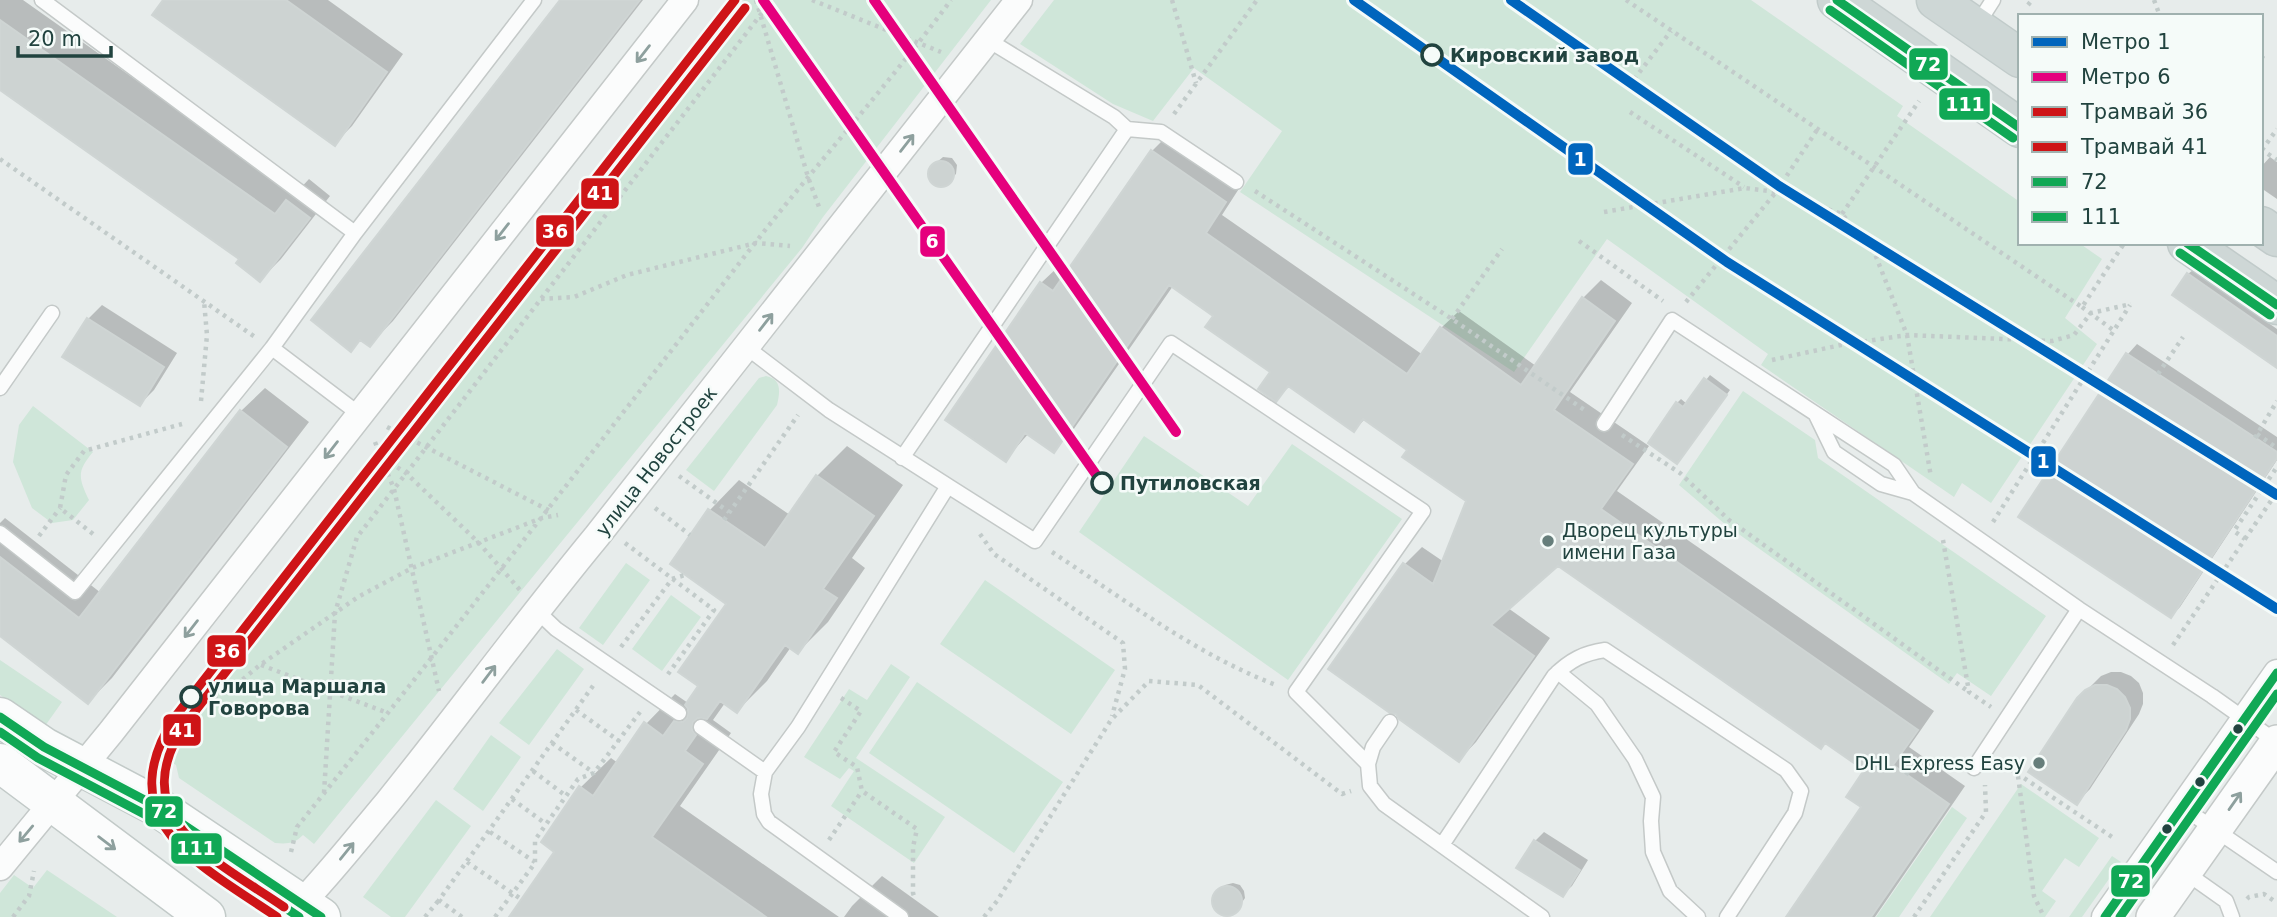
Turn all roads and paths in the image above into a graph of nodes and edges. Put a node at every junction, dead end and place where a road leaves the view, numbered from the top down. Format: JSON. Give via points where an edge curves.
{"nodes":[{"id":1,"x":42,"y":0,"type":"edge"},
{"id":2,"x":534,"y":0,"type":"edge"},
{"id":3,"x":685,"y":0,"type":"edge"},
{"id":4,"x":756,"y":0,"type":"edge"},
{"id":5,"x":772,"y":0,"type":"edge"},
{"id":6,"x":812,"y":0,"type":"edge"},
{"id":7,"x":951,"y":0,"type":"edge"},
{"id":8,"x":1019,"y":0,"type":"edge"},
{"id":9,"x":1172,"y":0,"type":"edge"},
{"id":10,"x":1257,"y":0,"type":"edge"},
{"id":11,"x":1626,"y":0,"type":"edge"},
{"id":12,"x":1837,"y":0,"type":"edge"},
{"id":13,"x":1936,"y":0,"type":"edge"},
{"id":14,"x":760,"y":14,"type":"junction"},
{"id":15,"x":1984,"y":14,"type":"edge"},
{"id":16,"x":1671,"y":31,"type":"junction"},
{"id":17,"x":988,"y":40,"type":"junction"},
{"id":18,"x":918,"y":44,"type":"junction"},
{"id":19,"x":948,"y":55,"type":"dead end"},
{"id":20,"x":2018,"y":56,"type":"edge"},
{"id":21,"x":1196,"y":84,"type":"junction"},
{"id":22,"x":1629,"y":86,"type":"dead end"},
{"id":23,"x":1919,"y":101,"type":"dead end"},
{"id":24,"x":1630,"y":113,"type":"dead end"},
{"id":25,"x":2018,"y":127,"type":"edge"},
{"id":26,"x":1127,"y":129,"type":"junction"},
{"id":27,"x":2277,"y":129,"type":"edge"},
{"id":28,"x":1817,"y":130,"type":"junction"},
{"id":29,"x":1161,"y":132,"type":"junction"},
{"id":30,"x":2263,"y":149,"type":"edge"},
{"id":31,"x":0,"y":159,"type":"edge"},
{"id":32,"x":1875,"y":166,"type":"junction"},
{"id":33,"x":808,"y":177,"type":"junction"},
{"id":34,"x":1236,"y":181,"type":"dead end"},
{"id":35,"x":1745,"y":188,"type":"junction"},
{"id":36,"x":1776,"y":192,"type":"junction"},
{"id":37,"x":1604,"y":212,"type":"dead end"},
{"id":38,"x":1842,"y":214,"type":"junction"},
{"id":39,"x":836,"y":232,"type":"junction"},
{"id":40,"x":355,"y":233,"type":"junction"},
{"id":41,"x":1578,"y":241,"type":"dead end"},
{"id":42,"x":755,"y":243,"type":"junction"},
{"id":43,"x":2123,"y":245,"type":"edge"},
{"id":44,"x":2190,"y":245,"type":"edge"},
{"id":45,"x":1502,"y":249,"type":"dead end"},
{"id":46,"x":817,"y":256,"type":"junction"},
{"id":47,"x":541,"y":299,"type":"junction"},
{"id":48,"x":204,"y":301,"type":"junction"},
{"id":49,"x":2277,"y":305,"type":"edge"},
{"id":50,"x":2082,"y":307,"type":"junction"},
{"id":51,"x":52,"y":313,"type":"dead end"},
{"id":52,"x":2091,"y":313,"type":"junction"},
{"id":53,"x":1675,"y":316,"type":"junction"},
{"id":54,"x":1452,"y":319,"type":"dead end"},
{"id":55,"x":2113,"y":330,"type":"junction"},
{"id":56,"x":1907,"y":335,"type":"junction"},
{"id":57,"x":255,"y":336,"type":"dead end"},
{"id":58,"x":2183,"y":337,"type":"dead end"},
{"id":59,"x":746,"y":347,"type":"junction"},
{"id":60,"x":272,"y":348,"type":"junction"},
{"id":61,"x":1732,"y":360,"type":"junction"},
{"id":62,"x":2158,"y":374,"type":"dead end"},
{"id":63,"x":0,"y":388,"type":"edge"},
{"id":64,"x":810,"y":398,"type":"junction"},
{"id":65,"x":2277,"y":401,"type":"edge"},
{"id":66,"x":359,"y":414,"type":"junction"},
{"id":67,"x":1816,"y":415,"type":"junction"},
{"id":68,"x":180,"y":424,"type":"dead end"},
{"id":69,"x":1604,"y":424,"type":"dead end"},
{"id":70,"x":207,"y":429,"type":"junction"},
{"id":71,"x":427,"y":447,"type":"junction"},
{"id":72,"x":2277,"y":448,"type":"edge"},
{"id":73,"x":382,"y":457,"type":"junction"},
{"id":74,"x":902,"y":458,"type":"junction"},
{"id":75,"x":2277,"y":467,"type":"edge"},
{"id":76,"x":406,"y":473,"type":"junction"},
{"id":77,"x":675,"y":473,"type":"dead end"},
{"id":78,"x":948,"y":486,"type":"junction"},
{"id":79,"x":394,"y":489,"type":"junction"},
{"id":80,"x":2277,"y":492,"type":"edge"},
{"id":81,"x":1913,"y":494,"type":"junction"},
{"id":82,"x":651,"y":505,"type":"dead end"},
{"id":83,"x":60,"y":508,"type":"junction"},
{"id":84,"x":549,"y":510,"type":"junction"},
{"id":85,"x":1938,"y":510,"type":"junction"},
{"id":86,"x":729,"y":512,"type":"junction"},
{"id":87,"x":558,"y":515,"type":"junction"},
{"id":88,"x":542,"y":518,"type":"junction"},
{"id":89,"x":724,"y":520,"type":"dead end"},
{"id":90,"x":80,"y":524,"type":"dead end"},
{"id":91,"x":46,"y":526,"type":"dead end"},
{"id":92,"x":978,"y":532,"type":"dead end"},
{"id":93,"x":0,"y":533,"type":"edge"},
{"id":94,"x":690,"y":535,"type":"dead end"},
{"id":95,"x":597,"y":536,"type":"junction"},
{"id":96,"x":1980,"y":539,"type":"junction"},
{"id":97,"x":2245,"y":539,"type":"junction"},
{"id":98,"x":624,"y":541,"type":"dead end"},
{"id":99,"x":1035,"y":541,"type":"junction"},
{"id":100,"x":478,"y":542,"type":"junction"},
{"id":101,"x":412,"y":568,"type":"junction"},
{"id":102,"x":502,"y":568,"type":"junction"},
{"id":103,"x":685,"y":575,"type":"dead end"},
{"id":104,"x":672,"y":579,"type":"junction"},
{"id":105,"x":2079,"y":609,"type":"junction"},
{"id":106,"x":536,"y":610,"type":"junction"},
{"id":107,"x":335,"y":613,"type":"junction"},
{"id":108,"x":431,"y":659,"type":"junction"},
{"id":109,"x":2161,"y":663,"type":"junction"},
{"id":110,"x":260,"y":665,"type":"junction"},
{"id":111,"x":607,"y":666,"type":"junction"},
{"id":112,"x":1558,"y":672,"type":"junction"},
{"id":113,"x":2277,"y":673,"type":"edge"},
{"id":114,"x":823,"y":686,"type":"junction"},
{"id":115,"x":330,"y":692,"type":"junction"},
{"id":116,"x":1296,"y":692,"type":"junction"},
{"id":117,"x":652,"y":696,"type":"junction"},
{"id":118,"x":576,"y":710,"type":"junction"},
{"id":119,"x":388,"y":713,"type":"junction"},
{"id":120,"x":679,"y":713,"type":"dead end"},
{"id":121,"x":0,"y":717,"type":"edge"},
{"id":122,"x":2006,"y":719,"type":"junction"},
{"id":123,"x":2244,"y":719,"type":"junction"},
{"id":124,"x":1111,"y":720,"type":"junction"},
{"id":125,"x":1390,"y":722,"type":"dead end"},
{"id":126,"x":449,"y":727,"type":"junction"},
{"id":127,"x":701,"y":727,"type":"dead end"},
{"id":128,"x":619,"y":741,"type":"junction"},
{"id":129,"x":2277,"y":742,"type":"edge"},
{"id":130,"x":552,"y":743,"type":"junction"},
{"id":131,"x":1984,"y":752,"type":"junction"},
{"id":132,"x":0,"y":764,"type":"edge"},
{"id":133,"x":1368,"y":764,"type":"junction"},
{"id":134,"x":83,"y":766,"type":"junction"},
{"id":135,"x":1974,"y":768,"type":"joint"},
{"id":136,"x":161,"y":770,"type":"dead end"},
{"id":137,"x":533,"y":771,"type":"junction"},
{"id":138,"x":765,"y":772,"type":"junction"},
{"id":139,"x":594,"y":773,"type":"junction"},
{"id":140,"x":1906,"y":775,"type":"dead end"},
{"id":141,"x":2018,"y":775,"type":"junction"},
{"id":142,"x":1370,"y":786,"type":"junction"},
{"id":143,"x":862,"y":791,"type":"junction"},
{"id":144,"x":324,"y":793,"type":"junction"},
{"id":145,"x":566,"y":796,"type":"junction"},
{"id":146,"x":512,"y":799,"type":"junction"},
{"id":147,"x":53,"y":802,"type":"junction"},
{"id":148,"x":2182,"y":807,"type":"junction"},
{"id":149,"x":546,"y":824,"type":"junction"},
{"id":150,"x":2215,"y":830,"type":"junction"},
{"id":151,"x":489,"y":831,"type":"junction"},
{"id":152,"x":2112,"y":838,"type":"dead end"},
{"id":153,"x":1442,"y":845,"type":"junction"},
{"id":154,"x":291,"y":852,"type":"dead end"},
{"id":155,"x":817,"y":857,"type":"junction"},
{"id":156,"x":467,"y":862,"type":"junction"},
{"id":157,"x":535,"y":863,"type":"junction"},
{"id":158,"x":0,"y":867,"type":"edge"},
{"id":159,"x":2185,"y":872,"type":"junction"},
{"id":160,"x":2277,"y":872,"type":"edge"},
{"id":161,"x":513,"y":894,"type":"junction"},
{"id":162,"x":29,"y":896,"type":"dead end"},
{"id":163,"x":521,"y":899,"type":"dead end"},
{"id":164,"x":439,"y":900,"type":"junction"},
{"id":165,"x":2277,"y":904,"type":"edge"},
{"id":166,"x":917,"y":905,"type":"dead end"},
{"id":167,"x":303,"y":912,"type":"edge"},
{"id":168,"x":1524,"y":912,"type":"edge"},
{"id":169,"x":2237,"y":912,"type":"edge"},
{"id":170,"x":13,"y":917,"type":"edge"},
{"id":171,"x":206,"y":917,"type":"edge"},
{"id":172,"x":425,"y":917,"type":"edge"},
{"id":173,"x":462,"y":917,"type":"edge"},
{"id":174,"x":495,"y":917,"type":"edge"},
{"id":175,"x":901,"y":917,"type":"edge"},
{"id":176,"x":984,"y":917,"type":"edge"},
{"id":177,"x":1542,"y":917,"type":"edge"},
{"id":178,"x":1698,"y":917,"type":"edge"},
{"id":179,"x":1727,"y":917,"type":"edge"},
{"id":180,"x":1914,"y":917,"type":"edge"},
{"id":181,"x":2044,"y":917,"type":"edge"},
{"id":182,"x":2105,"y":917,"type":"edge"},
{"id":183,"x":2153,"y":917,"type":"edge"}],
"edges":[{"from":1,"to":40,"type":"lane"},
{"from":2,"to":40,"type":"lane"},
{"from":3,"to":66,"type":"street","one_way":true},
{"from":4,"to":14,"type":"path"},
{"from":5,"to":14,"type":"path"},
{"from":6,"to":18,"type":"path"},
{"from":7,"to":18,"type":"path"},
{"from":8,"to":17,"type":"street","name":"улица Новостроек"},
{"from":9,"to":21,"type":"path"},
{"from":10,"to":21,"type":"path"},
{"from":11,"to":16,"type":"path"},
{"from":12,"to":25,"type":"main road"},
{"from":13,"to":15,"type":"main road"},
{"from":14,"to":33,"type":"path"},
{"from":14,"to":47,"type":"path"},
{"from":15,"to":20,"type":"main road"},
{"from":16,"to":22,"type":"path"},
{"from":16,"to":28,"type":"path"},
{"from":17,"to":26,"type":"lane"},
{"from":39,"to":17,"type":"street","name":"улица Новостроек","one_way":true},
{"from":18,"to":19,"type":"path"},
{"from":18,"to":33,"type":"path"},
{"from":21,"to":29,"type":"path"},
{"from":23,"to":32,"type":"path"},
{"from":24,"to":35,"type":"path"},
{"from":26,"to":29,"type":"lane"},
{"from":26,"to":74,"type":"lane"},
{"from":27,"to":30,"type":"path"},
{"from":28,"to":32,"type":"path"},
{"from":28,"to":36,"type":"path"},
{"from":29,"to":34,"type":"lane"},
{"from":31,"to":48,"type":"path"},
{"from":32,"to":38,"type":"path"},
{"from":32,"to":50,"type":"path"},
{"from":33,"to":39,"type":"path","via":[[823,217]]},
{"from":33,"to":42,"type":"path"},
{"from":35,"to":36,"type":"path"},
{"from":35,"to":37,"type":"path"},
{"from":36,"to":38,"type":"path"},
{"from":36,"to":53,"type":"path"},
{"from":38,"to":56,"type":"path","via":[[1875,254]]},
{"from":39,"to":46,"type":"street","name":"улица Новостроек"},
{"from":40,"to":60,"type":"lane"},
{"from":41,"to":53,"type":"path"},
{"from":42,"to":46,"type":"path","via":[[802,247]]},
{"from":42,"to":47,"type":"path","via":[[627,275],[575,297]]},
{"from":42,"to":84,"type":"path"},
{"from":43,"to":50,"type":"path"},
{"from":44,"to":49,"type":"main road"},
{"from":45,"to":54,"type":"path"},
{"from":59,"to":46,"type":"street","name":"улица Новостроек","one_way":true},
{"from":47,"to":71,"type":"path"},
{"from":48,"to":57,"type":"path"},
{"from":48,"to":70,"type":"path","via":[[207,335],[200,397]]},
{"from":50,"to":52,"type":"path"},
{"from":51,"to":63,"type":"lane"},
{"from":52,"to":55,"type":"path"},
{"from":52,"to":55,"type":"path","via":[[2131,304]]},
{"from":52,"to":56,"type":"path","via":[[2074,335],[2052,341]]},
{"from":53,"to":61,"type":"lane"},
{"from":53,"to":69,"type":"lane"},
{"from":55,"to":96,"type":"path"},
{"from":56,"to":61,"type":"path","via":[[1772,360]]},
{"from":56,"to":85,"type":"path"},
{"from":58,"to":62,"type":"path"},
{"from":59,"to":64,"type":"lane"},
{"from":59,"to":95,"type":"street","name":"улица Новостроек"},
{"from":60,"to":66,"type":"lane"},
{"from":60,"to":70,"type":"lane"},
{"from":61,"to":67,"type":"lane"},
{"from":64,"to":74,"type":"lane"},
{"from":64,"to":86,"type":"path"},
{"from":65,"to":72,"type":"path","via":[[2256,436]]},
{"from":66,"to":71,"type":"path"},
{"from":66,"to":73,"type":"path"},
{"from":66,"to":134,"type":"street","one_way":true},
{"from":67,"to":81,"type":"lane","via":[[1894,465]]},
{"from":67,"to":81,"type":"lane","via":[[1834,452],[1881,484]]},
{"from":68,"to":83,"type":"path","via":[[84,451],[66,474]]},
{"from":70,"to":93,"type":"lane","via":[[75,592]]},
{"from":71,"to":76,"type":"path"},
{"from":71,"to":84,"type":"path"},
{"from":73,"to":76,"type":"path"},
{"from":73,"to":79,"type":"path"},
{"from":74,"to":78,"type":"lane"},
{"from":75,"to":97,"type":"path","via":[[2234,531]]},
{"from":76,"to":79,"type":"path"},
{"from":76,"to":100,"type":"path"},
{"from":77,"to":86,"type":"path"},
{"from":78,"to":99,"type":"lane"},
{"from":78,"to":114,"type":"lane"},
{"from":79,"to":101,"type":"path"},
{"from":79,"to":107,"type":"path","via":[[357,537]]},
{"from":80,"to":97,"type":"path"},
{"from":81,"to":85,"type":"lane"},
{"from":82,"to":94,"type":"path"},
{"from":83,"to":90,"type":"path"},
{"from":83,"to":91,"type":"path"},
{"from":84,"to":87,"type":"path"},
{"from":84,"to":88,"type":"path"},
{"from":85,"to":96,"type":"lane"},
{"from":85,"to":122,"type":"path","via":[[1969,692]]},
{"from":86,"to":89,"type":"path"},
{"from":87,"to":88,"type":"path"},
{"from":87,"to":95,"type":"path"},
{"from":88,"to":100,"type":"path"},
{"from":88,"to":102,"type":"path"},
{"from":92,"to":124,"type":"path","via":[[994,554],[1123,643],[1125,669]]},
{"from":95,"to":106,"type":"street","name":"улица Новостроек"},
{"from":96,"to":105,"type":"lane"},
{"from":97,"to":109,"type":"path"},
{"from":98,"to":104,"type":"path"},
{"from":99,"to":116,"type":"path","via":[[1186,641]]},
{"from":99,"to":116,"type":"lane","via":[[1171,343],[1423,511]]},
{"from":100,"to":101,"type":"path"},
{"from":100,"to":102,"type":"path"},
{"from":101,"to":107,"type":"path"},
{"from":101,"to":108,"type":"path"},
{"from":102,"to":106,"type":"path"},
{"from":102,"to":108,"type":"path"},
{"from":103,"to":104,"type":"path"},
{"from":104,"to":111,"type":"path"},
{"from":104,"to":117,"type":"path","via":[[714,610]]},
{"from":105,"to":109,"type":"lane"},
{"from":105,"to":122,"type":"lane"},
{"from":106,"to":111,"type":"lane"},
{"from":126,"to":106,"type":"street","name":"улица Новостроек","one_way":true},
{"from":107,"to":110,"type":"path"},
{"from":107,"to":115,"type":"path"},
{"from":108,"to":119,"type":"path"},
{"from":108,"to":126,"type":"path"},
{"from":109,"to":123,"type":"lane"},
{"from":110,"to":115,"type":"path"},
{"from":110,"to":136,"type":"path","via":[[231,689],[197,706],[171,740]]},
{"from":111,"to":117,"type":"lane"},
{"from":111,"to":118,"type":"path"},
{"from":112,"to":153,"type":"lane"},
{"from":112,"to":178,"type":"lane","via":[[1597,704],[1635,759],[1653,797],[1653,852],[1670,891]]},
{"from":112,"to":179,"type":"lane","via":[[1586,653],[1605,650],[1786,770],[1801,790],[1795,813]]},
{"from":113,"to":123,"type":"street"},
{"from":114,"to":138,"type":"lane"},
{"from":114,"to":143,"type":"path","via":[[862,711],[834,752],[857,767]]},
{"from":115,"to":119,"type":"path"},
{"from":115,"to":144,"type":"path"},
{"from":116,"to":133,"type":"lane"},
{"from":117,"to":120,"type":"lane"},
{"from":117,"to":128,"type":"path"},
{"from":118,"to":128,"type":"path"},
{"from":118,"to":130,"type":"path"},
{"from":119,"to":144,"type":"path"},
{"from":121,"to":134,"type":"main road"},
{"from":122,"to":131,"type":"lane"},
{"from":123,"to":129,"type":"lane"},
{"from":123,"to":148,"type":"street"},
{"from":124,"to":142,"type":"path","via":[[1149,681],[1198,685],[1342,794]]},
{"from":124,"to":176,"type":"path"},
{"from":125,"to":133,"type":"lane"},
{"from":167,"to":126,"type":"street","name":"улица Новостроек","one_way":true},
{"from":127,"to":138,"type":"lane"},
{"from":128,"to":139,"type":"path"},
{"from":150,"to":129,"type":"street","one_way":true},
{"from":130,"to":137,"type":"path"},
{"from":130,"to":139,"type":"path"},
{"from":131,"to":135,"type":"lane"},
{"from":131,"to":141,"type":"path"},
{"from":131,"to":180,"type":"path","via":[[1986,812]]},
{"from":132,"to":147,"type":"main road"},
{"from":133,"to":142,"type":"lane"},
{"from":134,"to":147,"type":"street"},
{"from":134,"to":167,"type":"main road","via":[[154,805]]},
{"from":135,"to":140,"type":"path","via":[[1914,763]]},
{"from":137,"to":145,"type":"path"},
{"from":137,"to":146,"type":"path"},
{"from":138,"to":155,"type":"lane","via":[[764,814]]},
{"from":139,"to":145,"type":"path","via":[[578,779]]},
{"from":141,"to":152,"type":"path"},
{"from":141,"to":181,"type":"path","via":[[2034,896]]},
{"from":142,"to":153,"type":"lane","via":[[1384,804]]},
{"from":143,"to":155,"type":"path"},
{"from":143,"to":166,"type":"path","via":[[917,829],[913,892]]},
{"from":144,"to":154,"type":"path","via":[[297,827]]},
{"from":145,"to":149,"type":"path"},
{"from":146,"to":149,"type":"path"},
{"from":146,"to":151,"type":"path"},
{"from":147,"to":158,"type":"street","one_way":true},
{"from":147,"to":171,"type":"main road","one_way":true},
{"from":148,"to":150,"type":"lane"},
{"from":148,"to":182,"type":"street"},
{"from":149,"to":157,"type":"path","via":[[535,840]]},
{"from":150,"to":159,"type":"street"},
{"from":150,"to":160,"type":"lane"},
{"from":151,"to":156,"type":"path"},
{"from":151,"to":157,"type":"path"},
{"from":153,"to":168,"type":"lane"},
{"from":155,"to":175,"type":"lane"},
{"from":156,"to":161,"type":"path"},
{"from":156,"to":164,"type":"path"},
{"from":157,"to":161,"type":"path"},
{"from":159,"to":169,"type":"lane"},
{"from":159,"to":183,"type":"street"},
{"from":161,"to":163,"type":"path"},
{"from":161,"to":174,"type":"path"},
{"from":162,"to":170,"type":"path"},
{"from":164,"to":172,"type":"path"},
{"from":164,"to":173,"type":"path"},
{"from":165,"to":169,"type":"path","via":[[2264,894],[2249,897]]},
{"from":168,"to":177,"type":"lane"}]}
